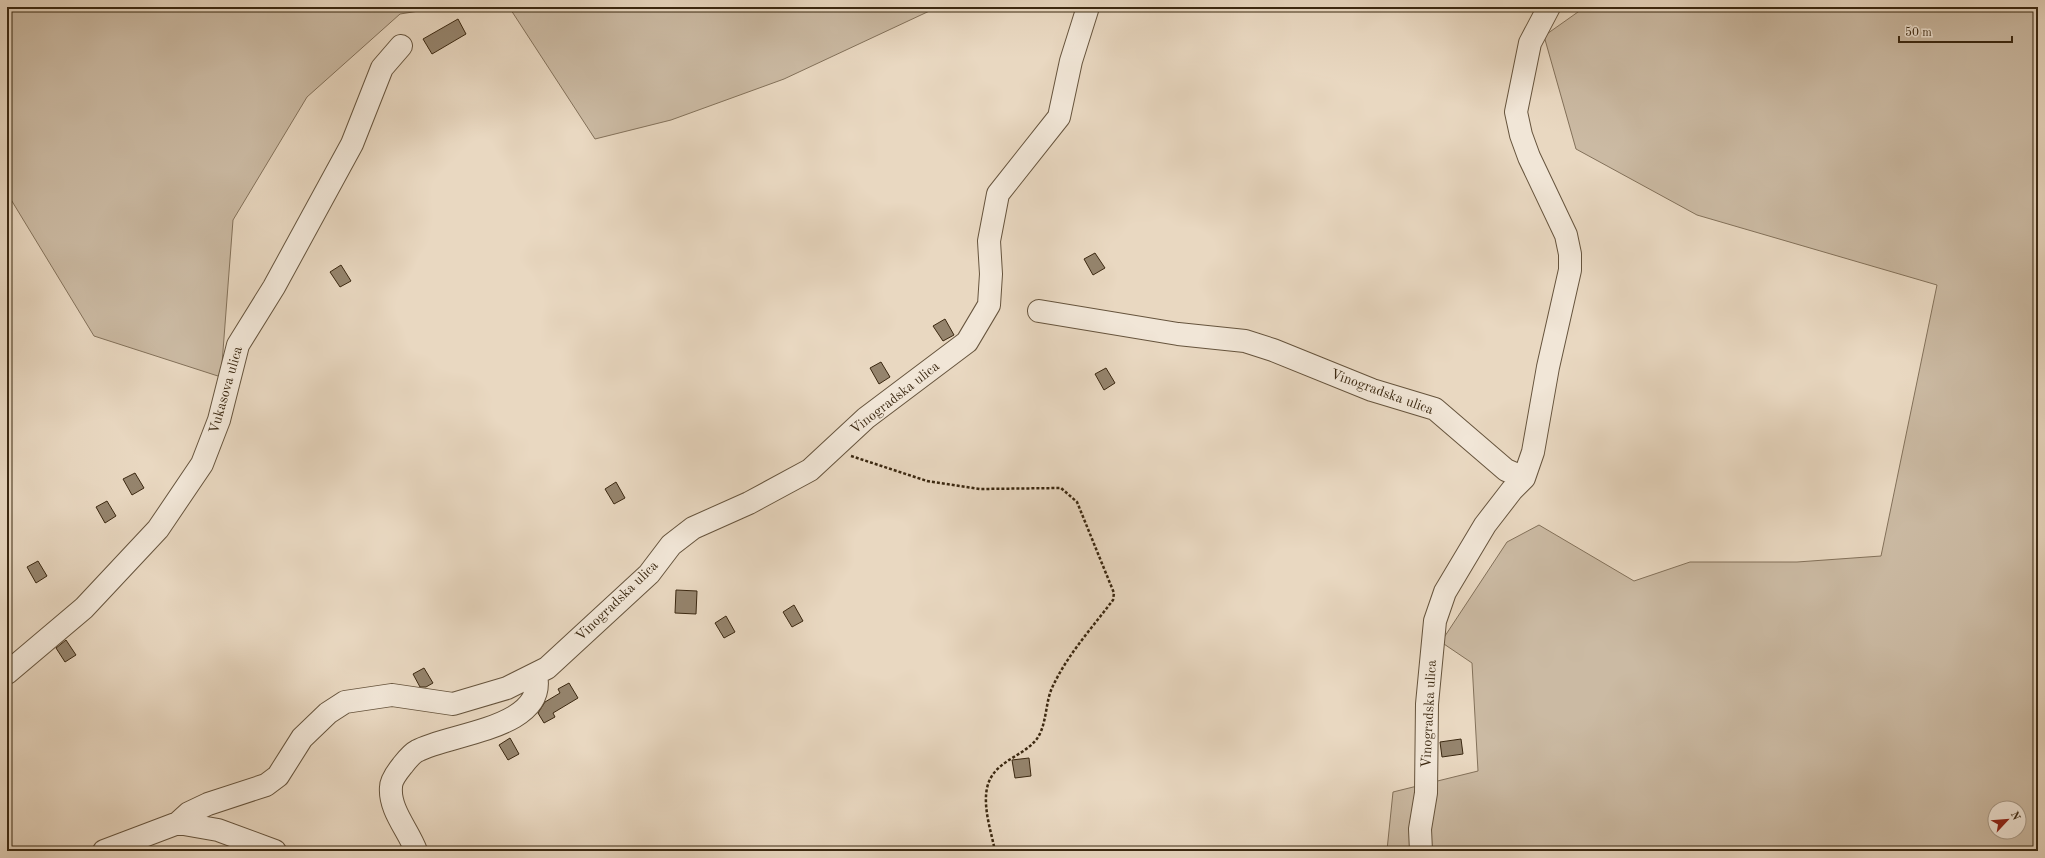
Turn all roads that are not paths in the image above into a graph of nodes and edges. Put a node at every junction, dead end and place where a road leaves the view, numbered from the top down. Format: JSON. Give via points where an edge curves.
{"nodes":[{"id":1,"x":1088,"y":7,"type":"edge"},
{"id":2,"x":1549,"y":7,"type":"edge"},
{"id":3,"x":401,"y":46,"type":"dead end"},
{"id":4,"x":1039,"y":311,"type":"dead end"},
{"id":5,"x":1524,"y":478,"type":"junction"},
{"id":6,"x":7,"y":673,"type":"edge"},
{"id":7,"x":536,"y":675,"type":"junction"},
{"id":8,"x":178,"y":823,"type":"junction"},
{"id":9,"x":104,"y":851,"type":"edge"},
{"id":10,"x":275,"y":851,"type":"edge"},
{"id":11,"x":416,"y":851,"type":"edge"},
{"id":12,"x":1421,"y":851,"type":"edge"}],
"edges":[{"from":1,"to":7,"type":"street","name":"Vinogradska ulica","via":[[1071,61],[1059,117],[998,194],[989,240],[989,305],[967,342],[866,418],[810,470],[749,503],[693,528],[671,545],[649,574],[547,668]]},
{"from":2,"to":5,"type":"street","via":[[1530,43],[1516,112],[1529,157],[1566,235],[1570,270],[1548,367],[1533,452]]},
{"from":3,"to":6,"type":"street","name":"Vukasova ulica","via":[[382,68],[352,144],[274,287],[238,345],[218,420],[202,464],[158,529],[84,608]]},
{"from":4,"to":5,"type":"street","name":"Vinogradska ulica","via":[[1178,334],[1245,341],[1273,350],[1372,390],[1435,409],[1506,470]]},
{"from":5,"to":12,"type":"street","name":"Vinogradska ulica","via":[[1485,525],[1444,592],[1435,621],[1427,704],[1426,793],[1420,829]]},
{"from":7,"to":8,"type":"street","name":"Vinogradska ulica","via":[[507,688],[453,704],[392,695],[345,702],[328,713],[302,738],[278,776],[266,786],[208,804],[189,813]]},
{"from":7,"to":11,"type":"street","via":[[538,684],[530,702],[509,721],[416,751],[398,771],[390,786],[392,799],[404,830]]},
{"from":8,"to":9,"type":"street","name":"Vinogradska ulica"},
{"from":8,"to":10,"type":"street","via":[[218,830]]}]}
